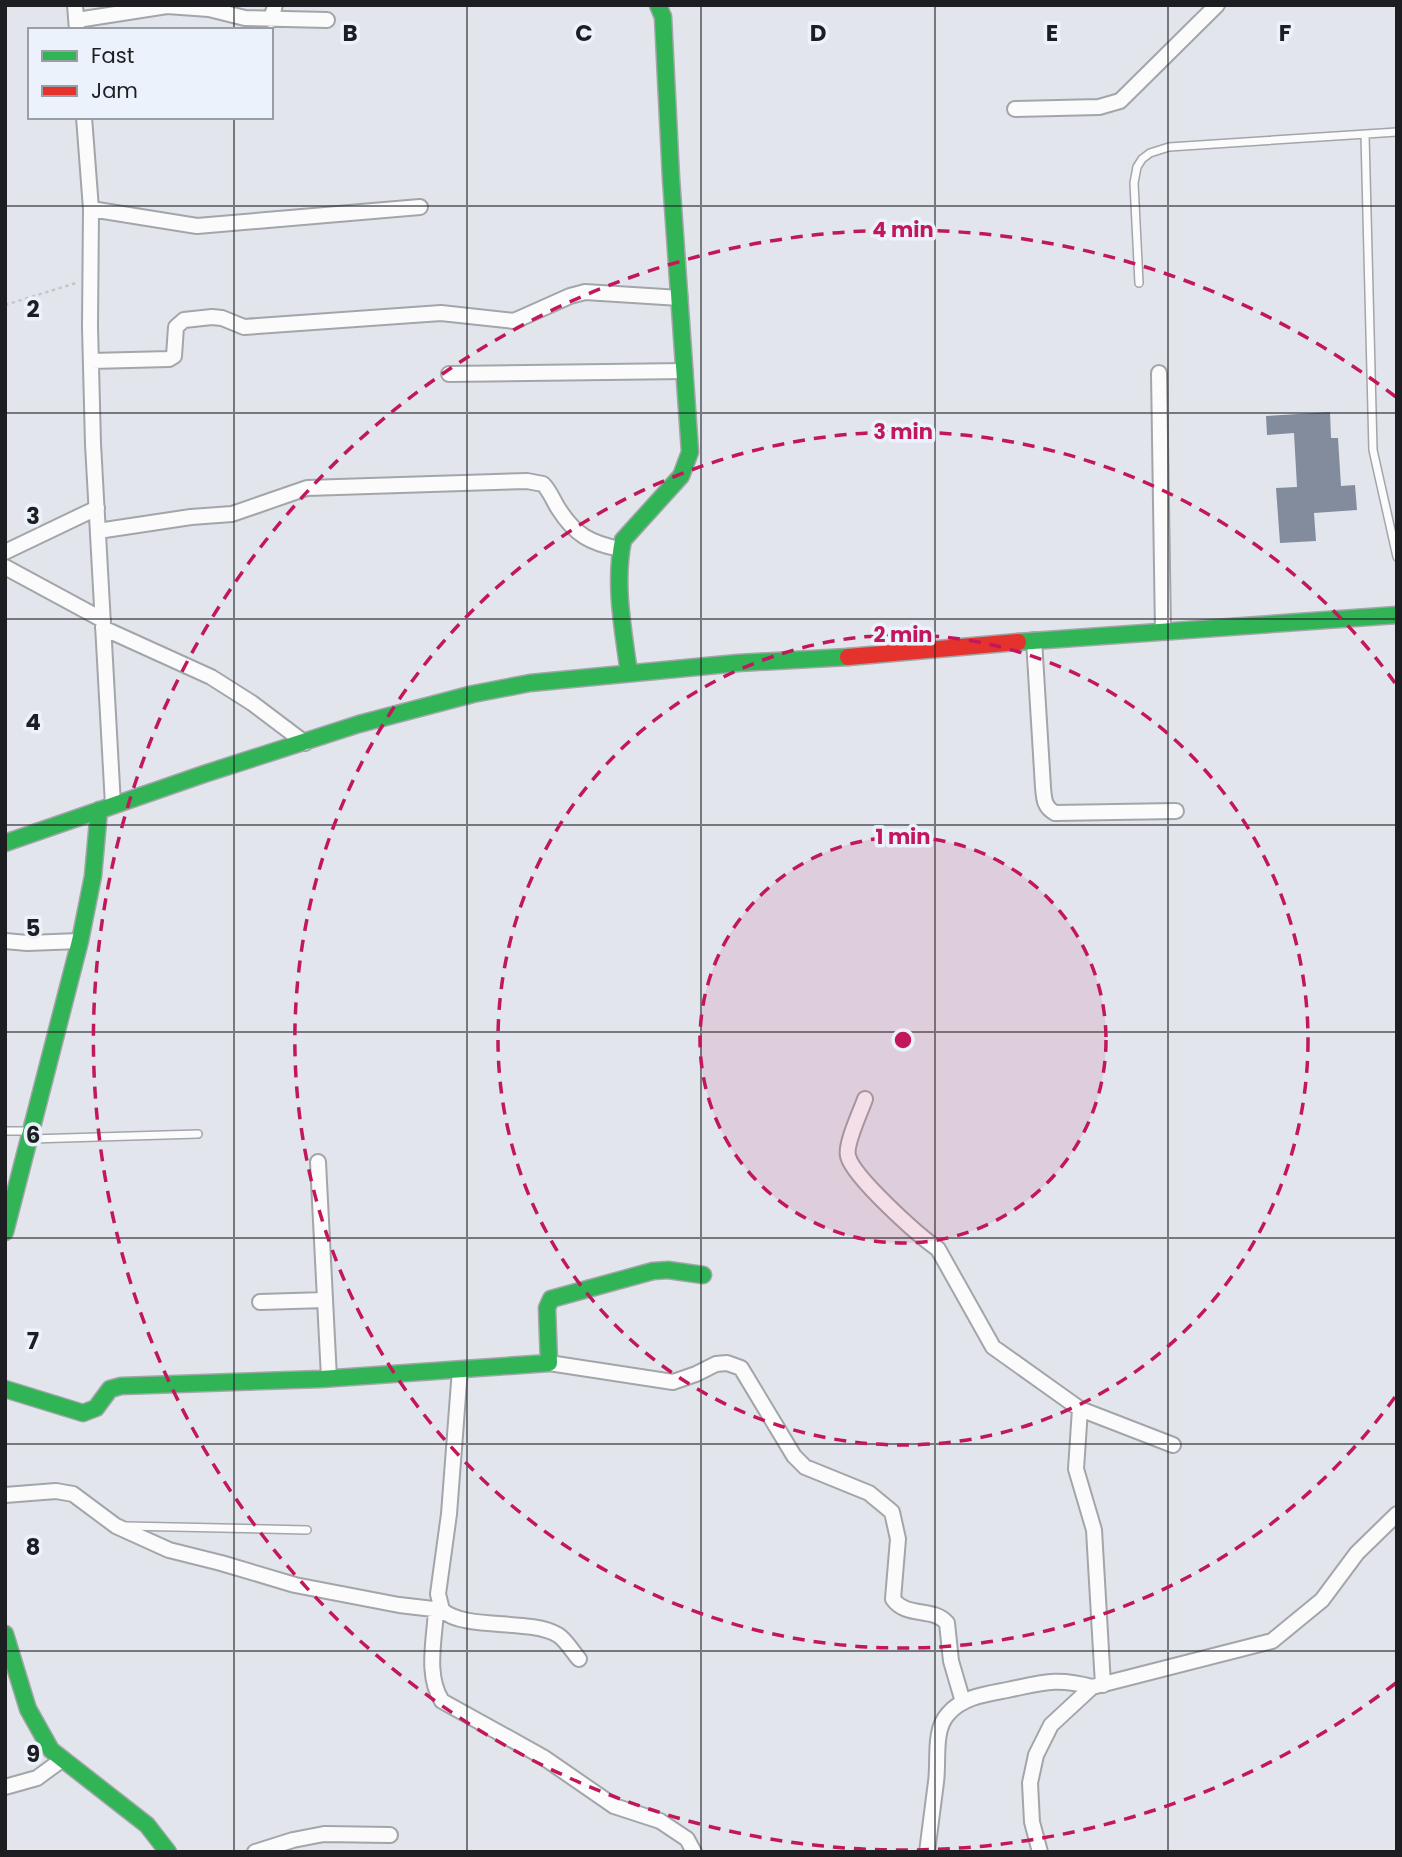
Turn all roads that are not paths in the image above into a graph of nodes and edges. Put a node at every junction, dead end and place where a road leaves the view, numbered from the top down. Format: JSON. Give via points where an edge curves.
{"nodes":[{"id":1,"x":658,"y":5,"type":"edge"},
{"id":2,"x":1217,"y":5,"type":"edge"},
{"id":3,"x":273,"y":12,"type":"edge"},
{"id":4,"x":76,"y":18,"type":"edge"},
{"id":5,"x":327,"y":20,"type":"dead end"},
{"id":6,"x":1015,"y":108,"type":"dead end"},
{"id":7,"x":84,"y":119,"type":"edge"},
{"id":8,"x":1397,"y":132,"type":"edge"},
{"id":9,"x":1364,"y":135,"type":"junction"},
{"id":10,"x":420,"y":207,"type":"dead end"},
{"id":11,"x":91,"y":209,"type":"junction"},
{"id":12,"x":1139,"y":283,"type":"dead end"},
{"id":13,"x":680,"y":298,"type":"junction"},
{"id":14,"x":91,"y":361,"type":"junction"},
{"id":15,"x":685,"y":370,"type":"junction"},
{"id":16,"x":1159,"y":373,"type":"dead end"},
{"id":17,"x":449,"y":374,"type":"dead end"},
{"id":18,"x":97,"y":508,"type":"junction"},
{"id":19,"x":98,"y":531,"type":"junction"},
{"id":20,"x":620,"y":549,"type":"junction"},
{"id":21,"x":5,"y":552,"type":"edge"},
{"id":22,"x":1397,"y":557,"type":"edge"},
{"id":23,"x":5,"y":567,"type":"edge"},
{"id":24,"x":1397,"y":615,"type":"edge"},
{"id":25,"x":103,"y":624,"type":"junction"},
{"id":26,"x":1163,"y":632,"type":"junction"},
{"id":27,"x":1034,"y":640,"type":"junction"},
{"id":28,"x":629,"y":673,"type":"junction"},
{"id":29,"x":305,"y":743,"type":"junction"},
{"id":30,"x":106,"y":808,"type":"junction"},
{"id":31,"x":1176,"y":811,"type":"dead end"},
{"id":32,"x":5,"y":844,"type":"edge"},
{"id":33,"x":5,"y":941,"type":"edge"},
{"id":34,"x":80,"y":941,"type":"junction"},
{"id":35,"x":865,"y":1099,"type":"dead end"},
{"id":36,"x":5,"y":1131,"type":"edge"},
{"id":37,"x":198,"y":1134,"type":"dead end"},
{"id":38,"x":31,"y":1135,"type":"junction"},
{"id":39,"x":318,"y":1162,"type":"dead end"},
{"id":40,"x":5,"y":1233,"type":"edge"},
{"id":41,"x":703,"y":1275,"type":"dead end"},
{"id":42,"x":325,"y":1300,"type":"junction"},
{"id":43,"x":260,"y":1302,"type":"dead end"},
{"id":44,"x":549,"y":1363,"type":"junction"},
{"id":45,"x":460,"y":1369,"type":"junction"},
{"id":46,"x":330,"y":1378,"type":"junction"},
{"id":47,"x":5,"y":1389,"type":"edge"},
{"id":48,"x":1080,"y":1409,"type":"junction"},
{"id":49,"x":1173,"y":1445,"type":"dead end"},
{"id":50,"x":5,"y":1495,"type":"edge"},
{"id":51,"x":1397,"y":1514,"type":"edge"},
{"id":52,"x":116,"y":1526,"type":"junction"},
{"id":53,"x":307,"y":1530,"type":"dead end"},
{"id":54,"x":439,"y":1609,"type":"junction"},
{"id":55,"x":5,"y":1633,"type":"edge"},
{"id":56,"x":579,"y":1660,"type":"dead end"},
{"id":57,"x":1097,"y":1686,"type":"junction"},
{"id":58,"x":963,"y":1702,"type":"junction"},
{"id":59,"x":63,"y":1759,"type":"junction"},
{"id":60,"x":5,"y":1787,"type":"edge"},
{"id":61,"x":390,"y":1835,"type":"dead end"},
{"id":62,"x":168,"y":1852,"type":"edge"},
{"id":63,"x":255,"y":1852,"type":"edge"},
{"id":64,"x":694,"y":1852,"type":"edge"},
{"id":65,"x":927,"y":1852,"type":"edge"},
{"id":66,"x":1040,"y":1852,"type":"edge"}],
"edges":[{"from":1,"to":13,"type":"street","via":[[663,16]]},
{"from":2,"to":6,"type":"street","via":[[1120,101],[1099,107]]},
{"from":3,"to":4,"type":"street","via":[[245,18],[167,6]]},
{"from":3,"to":5,"type":"street"},
{"from":7,"to":11,"type":"street"},
{"from":8,"to":9,"type":"lane"},
{"from":9,"to":12,"type":"lane","via":[[1169,147],[1150,153],[1137,167],[1134,183]]},
{"from":9,"to":22,"type":"lane","via":[[1373,450]]},
{"from":10,"to":11,"type":"street","via":[[197,226]]},
{"from":11,"to":14,"type":"street"},
{"from":13,"to":14,"type":"street","via":[[585,292],[514,321],[441,313],[244,327],[222,318],[184,320],[176,327],[174,356],[169,359]]},
{"from":13,"to":15,"type":"street"},
{"from":14,"to":18,"type":"street"},
{"from":15,"to":17,"type":"street"},
{"from":15,"to":20,"type":"street","via":[[687,465]]},
{"from":16,"to":26,"type":"street"},
{"from":18,"to":19,"type":"street"},
{"from":18,"to":21,"type":"street"},
{"from":19,"to":20,"type":"street","via":[[232,514],[307,488],[527,481],[543,484],[583,536],[595,544]]},
{"from":19,"to":25,"type":"street"},
{"from":20,"to":28,"type":"street"},
{"from":23,"to":25,"type":"street"},
{"from":24,"to":26,"type":"street"},
{"from":25,"to":29,"type":"street","via":[[211,677]]},
{"from":25,"to":30,"type":"street"},
{"from":26,"to":27,"type":"street"},
{"from":27,"to":28,"type":"street"},
{"from":27,"to":31,"type":"street","via":[[1043,787],[1049,810]]},
{"from":28,"to":29,"type":"street","via":[[484,692]]},
{"from":29,"to":30,"type":"street"},
{"from":30,"to":32,"type":"street"},
{"from":30,"to":34,"type":"street"},
{"from":33,"to":34,"type":"street"},
{"from":34,"to":38,"type":"street"},
{"from":35,"to":48,"type":"street","via":[[848,1149],[859,1176],[938,1249],[993,1347]]},
{"from":36,"to":38,"type":"lane"},
{"from":37,"to":38,"type":"lane"},
{"from":38,"to":40,"type":"street"},
{"from":39,"to":42,"type":"street"},
{"from":41,"to":44,"type":"street","via":[[653,1271],[551,1299],[547,1308]]},
{"from":42,"to":43,"type":"street"},
{"from":42,"to":46,"type":"street"},
{"from":44,"to":45,"type":"street"},
{"from":44,"to":58,"type":"street","via":[[673,1382],[716,1364],[741,1368],[805,1467],[869,1493],[892,1512],[898,1539],[893,1600],[903,1609],[940,1617],[947,1623],[951,1661]]},
{"from":45,"to":46,"type":"street"},
{"from":45,"to":54,"type":"street"},
{"from":46,"to":47,"type":"street","via":[[121,1386],[110,1388],[96,1408],[83,1413]]},
{"from":48,"to":49,"type":"street"},
{"from":48,"to":57,"type":"street","via":[[1076,1469],[1095,1538]]},
{"from":50,"to":52,"type":"street","via":[[73,1494]]},
{"from":51,"to":57,"type":"street","via":[[1357,1553],[1322,1600],[1272,1641]]},
{"from":52,"to":53,"type":"lane"},
{"from":52,"to":54,"type":"street","via":[[169,1550],[295,1585]]},
{"from":54,"to":56,"type":"street","via":[[456,1618],[549,1631],[563,1639]]},
{"from":54,"to":64,"type":"street","via":[[432,1673],[442,1701],[533,1751],[614,1806],[660,1821],[687,1839]]},
{"from":55,"to":59,"type":"street","via":[[29,1713],[39,1734]]},
{"from":57,"to":58,"type":"street","via":[[1060,1680]]},
{"from":57,"to":66,"type":"street","via":[[1051,1725],[1036,1755],[1030,1783],[1032,1822]]},
{"from":58,"to":65,"type":"street","via":[[945,1716],[939,1736]]},
{"from":59,"to":60,"type":"street","via":[[37,1778]]},
{"from":59,"to":62,"type":"street","via":[[147,1825]]},
{"from":61,"to":63,"type":"street","via":[[324,1835]]}]}
